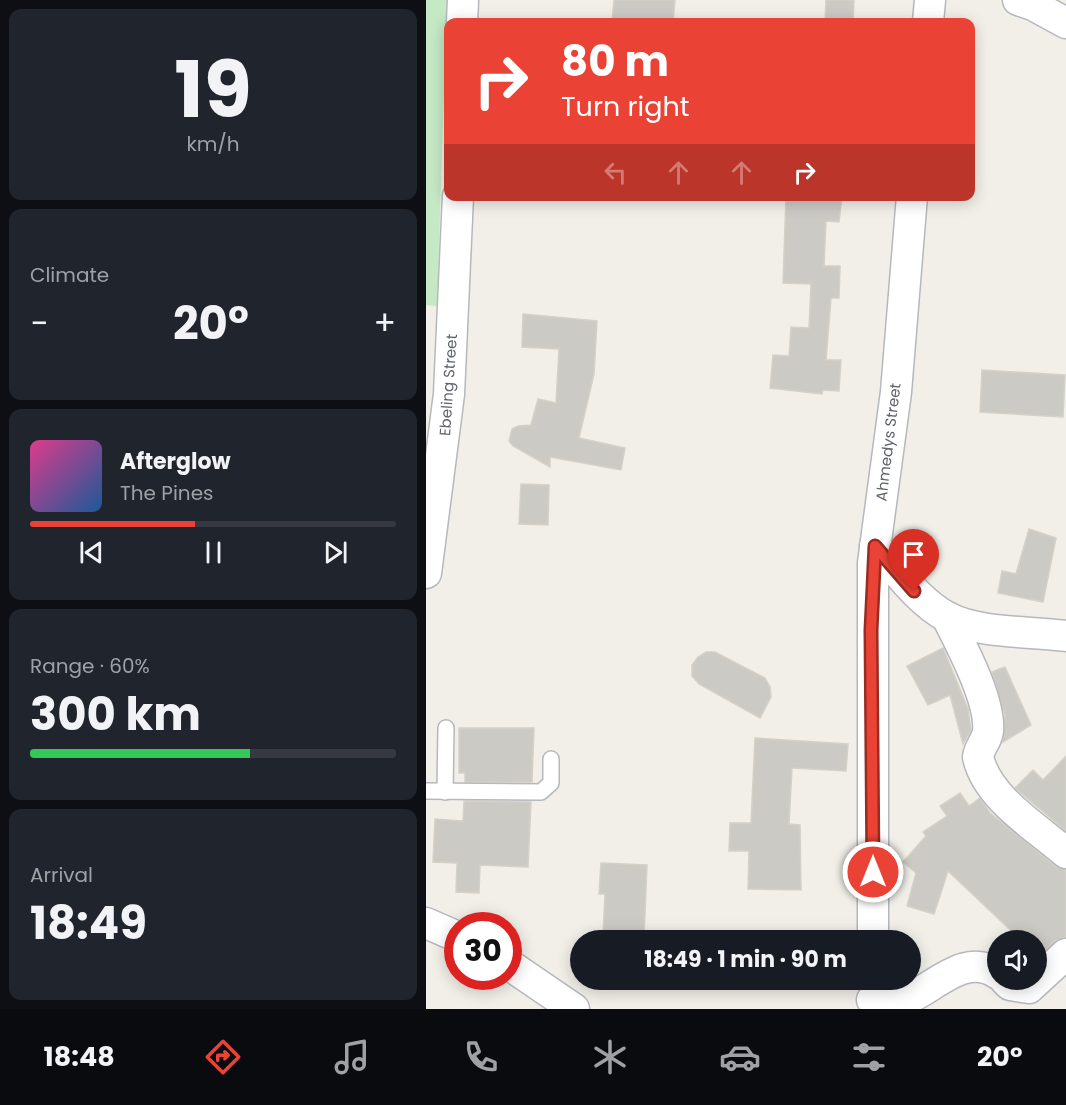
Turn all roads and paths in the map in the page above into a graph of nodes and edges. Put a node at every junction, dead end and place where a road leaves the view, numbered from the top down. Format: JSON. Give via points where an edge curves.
{"nodes":[{"id":1,"x":463,"y":0,"type":"edge"},
{"id":2,"x":930,"y":0,"type":"edge"},
{"id":3,"x":1018,"y":0,"type":"edge"},
{"id":4,"x":462,"y":18,"type":"edge"},
{"id":5,"x":928,"y":18,"type":"edge"},
{"id":6,"x":1066,"y":23,"type":"edge"},
{"id":7,"x":458,"y":201,"type":"edge"},
{"id":8,"x":912,"y":201,"type":"edge"},
{"id":9,"x":875,"y":546,"type":"junction"},
{"id":10,"x":426,"y":573,"type":"edge"},
{"id":11,"x":947,"y":617,"type":"junction"},
{"id":12,"x":1066,"y":636,"type":"edge"},
{"id":13,"x":446,"y":729,"type":"dead end"},
{"id":14,"x":551,"y":759,"type":"dead end"},
{"id":15,"x":426,"y":792,"type":"edge"},
{"id":16,"x":445,"y":792,"type":"junction"},
{"id":17,"x":1066,"y":853,"type":"edge"},
{"id":18,"x":426,"y":923,"type":"edge"},
{"id":19,"x":873,"y":930,"type":"edge"},
{"id":20,"x":444,"y":931,"type":"edge"},
{"id":21,"x":1066,"y":954,"type":"edge"},
{"id":22,"x":987,"y":968,"type":"edge"},
{"id":23,"x":1047,"y":971,"type":"edge"},
{"id":24,"x":522,"y":974,"type":"edge"},
{"id":25,"x":872,"y":996,"type":"edge"},
{"id":26,"x":574,"y":1009,"type":"edge"}],
"edges":[{"from":1,"to":4,"type":"street"},
{"from":2,"to":5,"type":"street"},
{"from":3,"to":6,"type":"street"},
{"from":7,"to":10,"type":"street","name":"Ebeling Street","via":[[449,394]]},
{"from":8,"to":9,"type":"street","name":"Ahmedys Street","via":[[896,392]]},
{"from":9,"to":11,"type":"street","via":[[914,591]]},
{"from":9,"to":19,"type":"street","name":"Ahmedys Street","via":[[871,630]]},
{"from":11,"to":12,"type":"street","via":[[968,624]]},
{"from":11,"to":17,"type":"street","via":[[969,662],[988,721],[988,734],[978,757],[985,776],[1004,801]]},
{"from":13,"to":16,"type":"lane"},
{"from":14,"to":16,"type":"lane","via":[[551,783],[541,792]]},
{"from":15,"to":16,"type":"lane"},
{"from":18,"to":20,"type":"street"},
{"from":21,"to":23,"type":"street"},
{"from":22,"to":25,"type":"street","via":[[976,965],[958,970],[923,991],[890,1004]]},
{"from":24,"to":26,"type":"street"}]}
